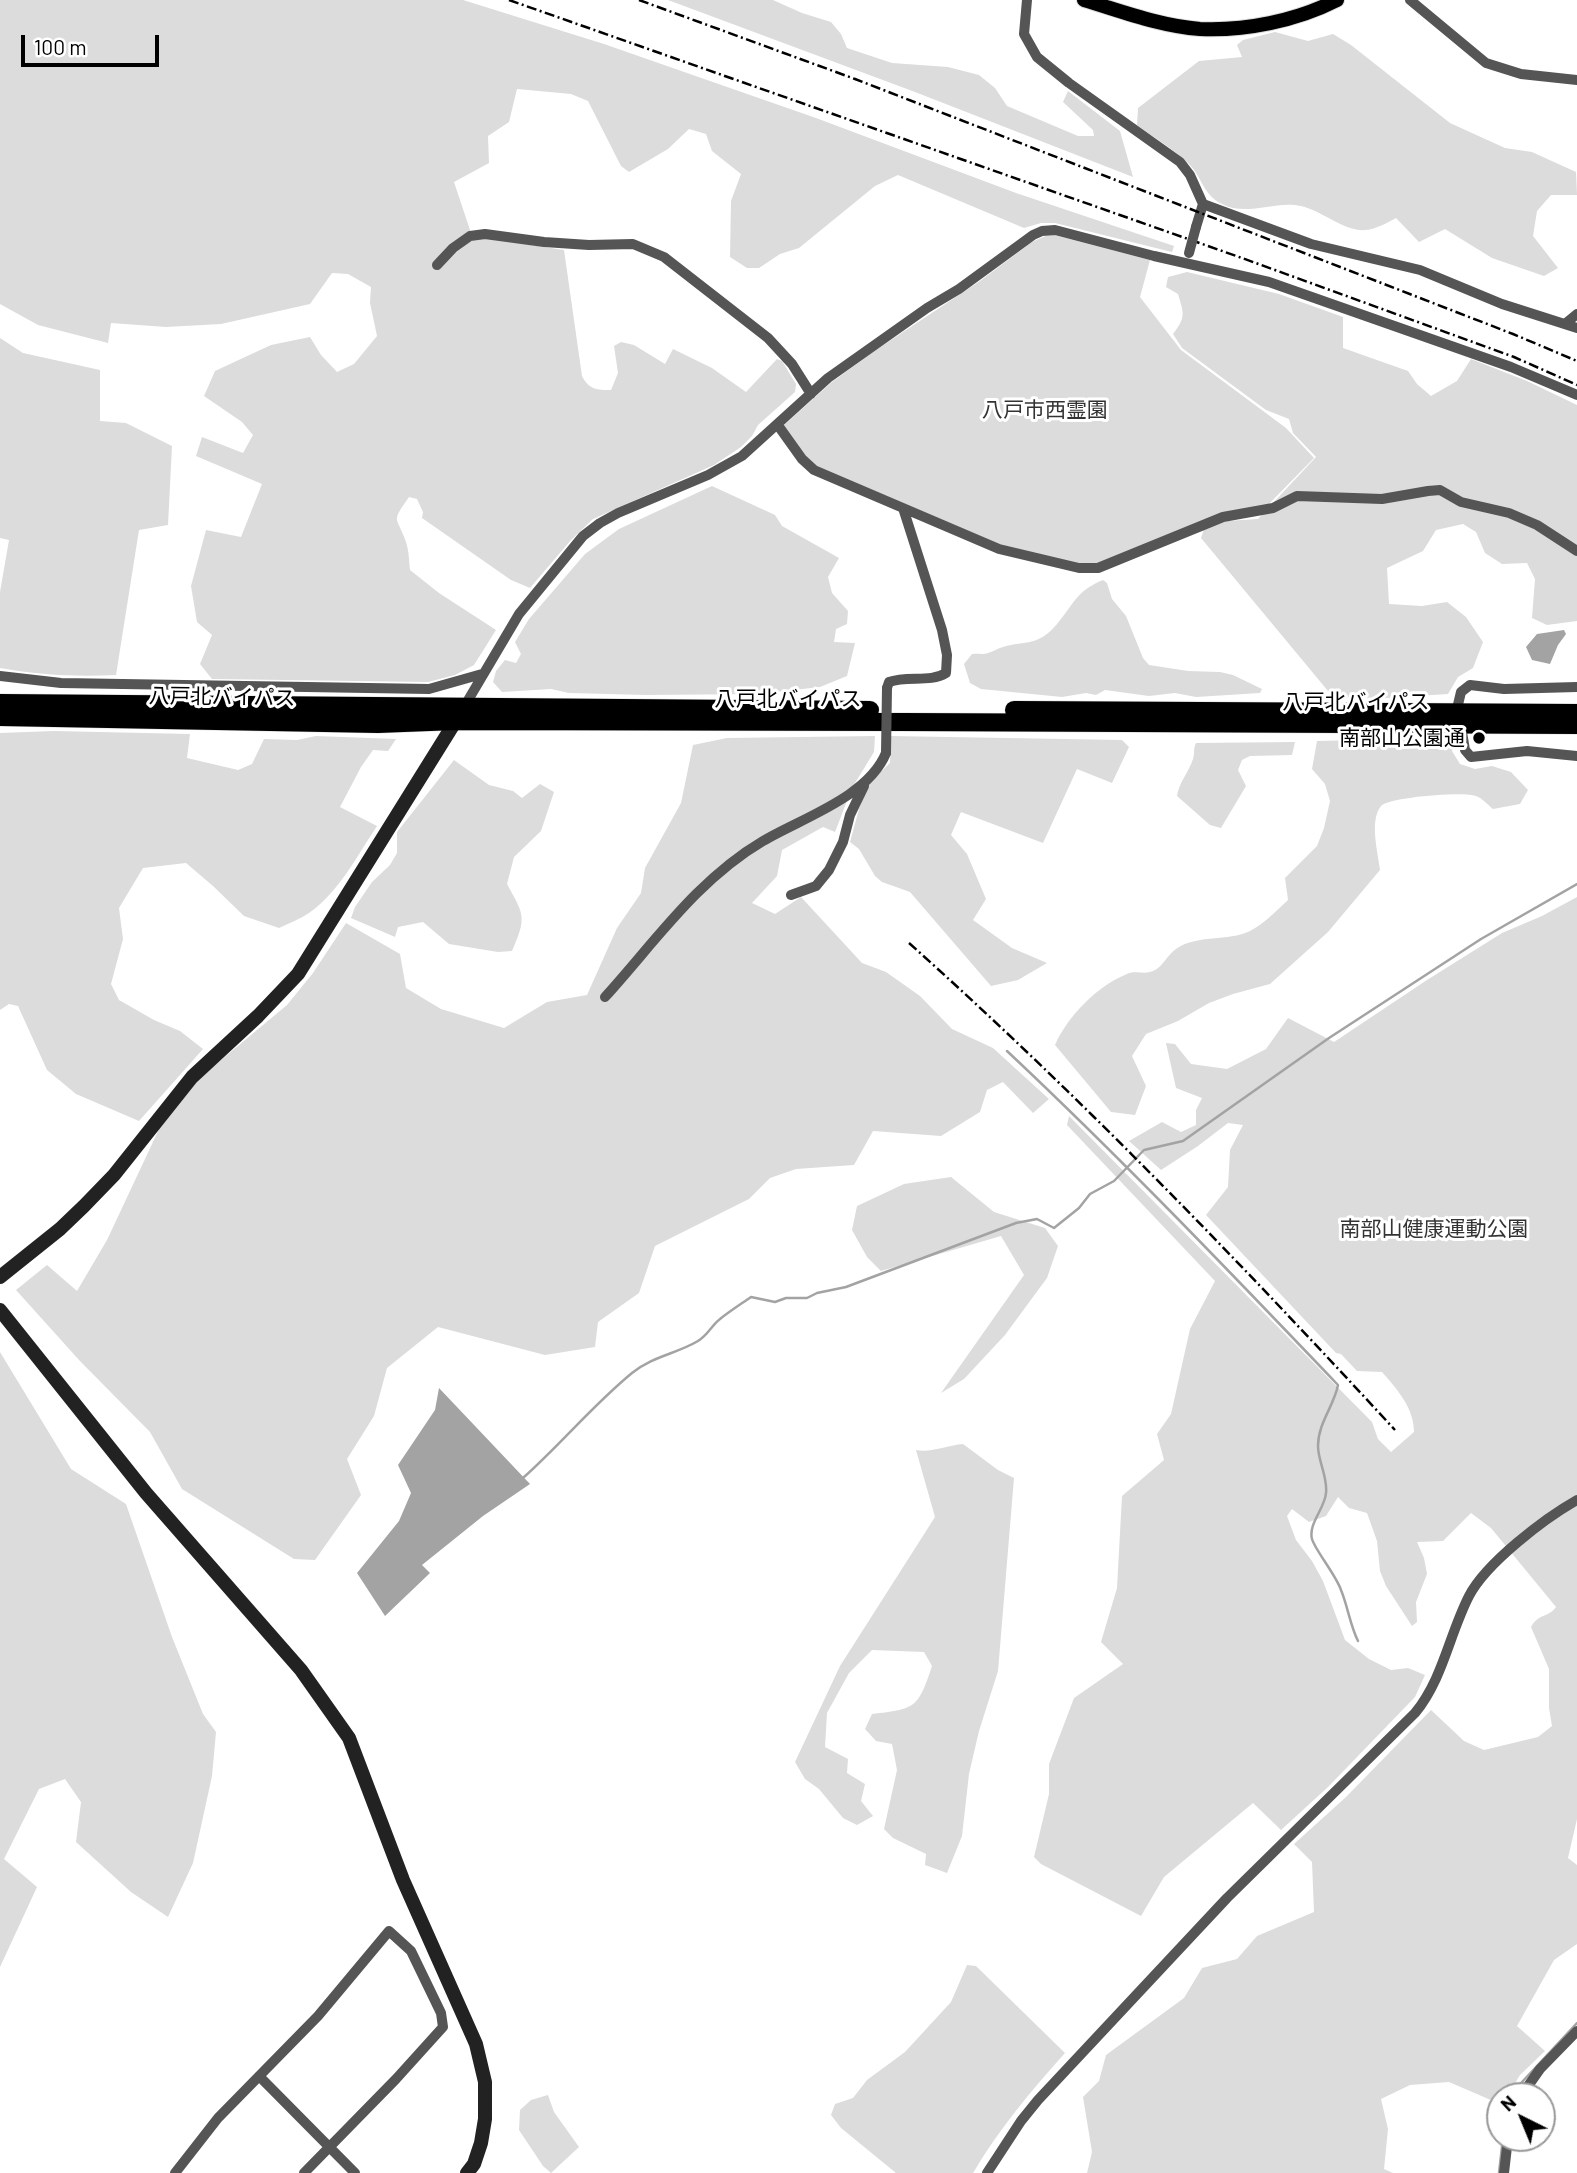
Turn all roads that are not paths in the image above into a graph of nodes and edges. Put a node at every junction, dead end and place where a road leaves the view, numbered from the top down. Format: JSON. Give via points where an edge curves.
{"nodes":[{"id":1,"x":1027,"y":0,"type":"edge"},
{"id":2,"x":1084,"y":0,"type":"edge"},
{"id":3,"x":1337,"y":0,"type":"edge"},
{"id":4,"x":1410,"y":0,"type":"edge"},
{"id":5,"x":1577,"y":80,"type":"edge"},
{"id":6,"x":1203,"y":204,"type":"junction"},
{"id":7,"x":1187,"y":258,"type":"junction"},
{"id":8,"x":438,"y":265,"type":"dead end"},
{"id":9,"x":1577,"y":314,"type":"edge"},
{"id":10,"x":1566,"y":323,"type":"junction"},
{"id":11,"x":1577,"y":328,"type":"edge"},
{"id":12,"x":811,"y":394,"type":"junction"},
{"id":13,"x":1577,"y":395,"type":"edge"},
{"id":14,"x":777,"y":424,"type":"junction"},
{"id":15,"x":903,"y":508,"type":"junction"},
{"id":16,"x":1577,"y":551,"type":"edge"},
{"id":17,"x":482,"y":674,"type":"junction"},
{"id":18,"x":0,"y":676,"type":"edge"},
{"id":19,"x":1577,"y":687,"type":"edge"},
{"id":20,"x":0,"y":703,"type":"edge"},
{"id":21,"x":1577,"y":713,"type":"edge"},
{"id":22,"x":460,"y":714,"type":"junction"},
{"id":23,"x":0,"y":717,"type":"edge"},
{"id":24,"x":1458,"y":719,"type":"junction"},
{"id":25,"x":1577,"y":725,"type":"edge"},
{"id":26,"x":1577,"y":757,"type":"edge"},
{"id":27,"x":868,"y":779,"type":"junction"},
{"id":28,"x":791,"y":895,"type":"dead end"},
{"id":29,"x":605,"y":997,"type":"dead end"},
{"id":30,"x":0,"y":1277,"type":"edge"},
{"id":31,"x":0,"y":1310,"type":"edge"},
{"id":32,"x":1577,"y":1500,"type":"edge"},
{"id":33,"x":1577,"y":2031,"type":"edge"},
{"id":34,"x":258,"y":2076,"type":"junction"},
{"id":35,"x":1531,"y":2082,"type":"edge"},
{"id":36,"x":329,"y":2147,"type":"junction"},
{"id":37,"x":1506,"y":2152,"type":"edge"},
{"id":38,"x":175,"y":2173,"type":"edge"},
{"id":39,"x":304,"y":2173,"type":"edge"},
{"id":40,"x":355,"y":2173,"type":"edge"},
{"id":41,"x":467,"y":2173,"type":"edge"},
{"id":42,"x":986,"y":2173,"type":"edge"},
{"id":43,"x":1504,"y":2173,"type":"edge"}],
"edges":[{"from":1,"to":6,"type":"street","via":[[1024,34],[1037,57],[1180,162]]},
{"from":2,"to":3,"type":"main road","via":[[1145,19],[1199,29],[1247,27],[1291,18]]},
{"from":4,"to":5,"type":"street","via":[[1498,69]]},
{"from":6,"to":7,"type":"street","bridge":true},
{"from":6,"to":10,"type":"street","via":[[1311,244],[1420,271],[1502,304]]},
{"from":7,"to":12,"type":"street","via":[[1042,231]]},
{"from":7,"to":13,"type":"street","via":[[1337,305]]},
{"from":8,"to":12,"type":"street","via":[[470,236],[485,234],[544,242],[633,244],[664,257],[768,338]]},
{"from":9,"to":10,"type":"street"},
{"from":10,"to":11,"type":"street"},
{"from":12,"to":14,"type":"street"},
{"from":14,"to":15,"type":"street","via":[[814,470]]},
{"from":14,"to":17,"type":"street","via":[[726,467],[618,513],[583,536],[519,614]]},
{"from":15,"to":16,"type":"street","via":[[999,549],[1091,569],[1223,517],[1273,508],[1297,496],[1382,499],[1440,490],[1461,502],[1537,525]]},
{"from":15,"to":27,"type":"street","bridge":true,"via":[[942,630],[948,665],[940,677],[889,682],[886,753]]},
{"from":17,"to":18,"type":"street","via":[[429,689],[61,683]]},
{"from":17,"to":22,"type":"street"},
{"from":19,"to":24,"type":"street","via":[[1470,685],[1461,692]]},
{"from":20,"to":22,"type":"highway","name":"八戸北バイパス"},
{"from":21,"to":24,"type":"highway","name":"八戸北バイパス"},
{"from":22,"to":23,"type":"highway","name":"八戸北バイパス","via":[[378,724]]},
{"from":22,"to":24,"type":"highway","name":"八戸北バイパス"},
{"from":22,"to":30,"type":"street","via":[[299,974],[192,1077],[84,1206]]},
{"from":24,"to":25,"type":"highway","name":"八戸北バイパス"},
{"from":24,"to":26,"type":"street","via":[[1471,757],[1527,751]]},
{"from":27,"to":28,"type":"street","via":[[829,870],[816,886]]},
{"from":27,"to":29,"type":"street","via":[[720,871]]},
{"from":31,"to":41,"type":"street","via":[[146,1493],[301,1670],[349,1738],[402,1880],[476,2044],[485,2082],[485,2119],[474,2164]]},
{"from":32,"to":42,"type":"street","via":[[1544,1521],[1486,1573],[1469,1594],[1436,1680],[1415,1713],[1153,1975],[1038,2100]]},
{"from":33,"to":35,"type":"street"},
{"from":34,"to":36,"type":"street"},
{"from":34,"to":36,"type":"street","via":[[318,2016],[389,1931],[411,1951],[441,2013],[443,2027]]},
{"from":34,"to":38,"type":"street"},
{"from":36,"to":39,"type":"street"},
{"from":36,"to":40,"type":"street"},
{"from":37,"to":43,"type":"street"}]}
